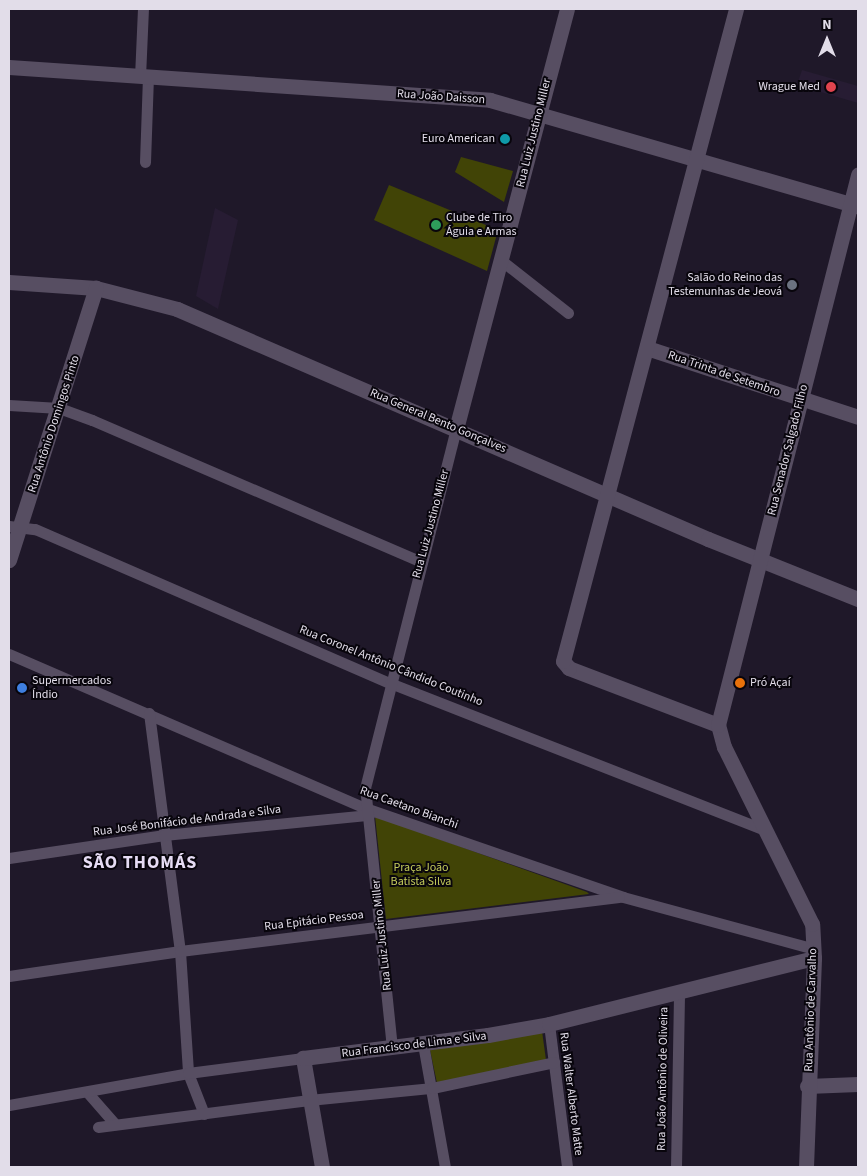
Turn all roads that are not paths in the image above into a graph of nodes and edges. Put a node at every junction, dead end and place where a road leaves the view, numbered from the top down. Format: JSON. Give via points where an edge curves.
{"nodes":[{"id":1,"x":143,"y":9,"type":"edge"},
{"id":2,"x":567,"y":9,"type":"edge"},
{"id":3,"x":736,"y":9,"type":"edge"},
{"id":4,"x":9,"y":67,"type":"edge"},
{"id":5,"x":144,"y":77,"type":"junction"},
{"id":6,"x":538,"y":114,"type":"junction"},
{"id":7,"x":696,"y":159,"type":"junction"},
{"id":8,"x":145,"y":162,"type":"dead end"},
{"id":9,"x":858,"y":175,"type":"edge"},
{"id":10,"x":855,"y":205,"type":"edge"},
{"id":11,"x":502,"y":260,"type":"junction"},
{"id":12,"x":9,"y":282,"type":"edge"},
{"id":13,"x":96,"y":288,"type":"junction"},
{"id":14,"x":568,"y":313,"type":"dead end"},
{"id":15,"x":647,"y":348,"type":"junction"},
{"id":16,"x":799,"y":399,"type":"junction"},
{"id":17,"x":9,"y":405,"type":"edge"},
{"id":18,"x":59,"y":408,"type":"junction"},
{"id":19,"x":858,"y":417,"type":"edge"},
{"id":20,"x":456,"y":429,"type":"junction"},
{"id":21,"x":606,"y":494,"type":"junction"},
{"id":22,"x":15,"y":526,"type":"edge"},
{"id":23,"x":9,"y":560,"type":"edge"},
{"id":24,"x":761,"y":561,"type":"junction"},
{"id":25,"x":422,"y":562,"type":"junction"},
{"id":26,"x":858,"y":599,"type":"edge"},
{"id":27,"x":9,"y":654,"type":"edge"},
{"id":28,"x":390,"y":682,"type":"junction"},
{"id":29,"x":149,"y":713,"type":"junction"},
{"id":30,"x":718,"y":725,"type":"junction"},
{"id":31,"x":368,"y":812,"type":"junction"},
{"id":32,"x":765,"y":830,"type":"junction"},
{"id":33,"x":164,"y":835,"type":"junction"},
{"id":34,"x":9,"y":858,"type":"edge"},
{"id":35,"x":623,"y":897,"type":"junction"},
{"id":36,"x":381,"y":927,"type":"junction"},
{"id":37,"x":180,"y":951,"type":"junction"},
{"id":38,"x":814,"y":953,"type":"junction"},
{"id":39,"x":9,"y":976,"type":"edge"},
{"id":40,"x":679,"y":991,"type":"junction"},
{"id":41,"x":548,"y":1024,"type":"junction"},
{"id":42,"x":423,"y":1044,"type":"junction"},
{"id":43,"x":392,"y":1048,"type":"junction"},
{"id":44,"x":303,"y":1058,"type":"junction"},
{"id":45,"x":554,"y":1062,"type":"junction"},
{"id":46,"x":188,"y":1074,"type":"junction"},
{"id":47,"x":858,"y":1084,"type":"edge"},
{"id":48,"x":807,"y":1086,"type":"junction"},
{"id":49,"x":432,"y":1088,"type":"junction"},
{"id":50,"x":87,"y":1092,"type":"junction"},
{"id":51,"x":309,"y":1100,"type":"junction"},
{"id":52,"x":9,"y":1105,"type":"edge"},
{"id":53,"x":204,"y":1114,"type":"junction"},
{"id":54,"x":115,"y":1124,"type":"junction"},
{"id":55,"x":98,"y":1128,"type":"dead end"},
{"id":56,"x":322,"y":1167,"type":"edge"},
{"id":57,"x":445,"y":1167,"type":"edge"},
{"id":58,"x":567,"y":1167,"type":"edge"},
{"id":59,"x":676,"y":1167,"type":"edge"},
{"id":60,"x":806,"y":1167,"type":"edge"}],
"edges":[{"from":1,"to":5,"type":"street"},
{"from":2,"to":6,"type":"street","name":"Rua Luiz Justino Miller"},
{"from":3,"to":7,"type":"street"},
{"from":4,"to":5,"type":"street","name":"Rua João Daisson"},
{"from":5,"to":6,"type":"street","name":"Rua João Daisson","via":[[460,97],[490,100]]},
{"from":5,"to":8,"type":"street"},
{"from":6,"to":7,"type":"street","name":"Rua João Daisson"},
{"from":6,"to":11,"type":"street","name":"Rua Luiz Justino Miller"},
{"from":7,"to":10,"type":"street","name":"Rua João Daisson"},
{"from":7,"to":15,"type":"street"},
{"from":9,"to":10,"type":"street","name":"Rua Senador Salgado Filho"},
{"from":10,"to":16,"type":"street","name":"Rua Senador Salgado Filho"},
{"from":11,"to":14,"type":"street"},
{"from":11,"to":20,"type":"street","name":"Rua Luiz Justino Miller"},
{"from":12,"to":13,"type":"street","name":"Rua General Bento Gonçalves"},
{"from":13,"to":18,"type":"street","name":"Rua Antônio Domingos Pinto"},
{"from":13,"to":20,"type":"street","name":"Rua General Bento Gonçalves","via":[[177,308]]},
{"from":15,"to":16,"type":"street","name":"Rua Trinta de Setembro"},
{"from":15,"to":21,"type":"street"},
{"from":16,"to":19,"type":"street","name":"Rua Trinta de Setembro"},
{"from":16,"to":24,"type":"street","name":"Rua Senador Salgado Filho"},
{"from":17,"to":18,"type":"street"},
{"from":18,"to":22,"type":"street","name":"Rua Antônio Domingos Pinto"},
{"from":18,"to":25,"type":"street"},
{"from":20,"to":21,"type":"street","name":"Rua General Bento Gonçalves"},
{"from":20,"to":25,"type":"street","name":"Rua Luiz Justino Miller"},
{"from":21,"to":24,"type":"street","name":"Rua General Bento Gonçalves"},
{"from":21,"to":30,"type":"street","via":[[564,664]]},
{"from":22,"to":23,"type":"street","name":"Rua Antônio Domingos Pinto"},
{"from":22,"to":28,"type":"street","name":"Rua Coronel Antônio Cândido Coutinho","via":[[35,529]]},
{"from":24,"to":26,"type":"street","name":"Rua General Bento Gonçalves"},
{"from":24,"to":30,"type":"street","name":"Rua Senador Salgado Filho"},
{"from":25,"to":28,"type":"street","name":"Rua Luiz Justino Miller"},
{"from":27,"to":29,"type":"street","name":"Rua Caetano Bianchi"},
{"from":28,"to":31,"type":"street","name":"Rua Luiz Justino Miller","via":[[365,788]]},
{"from":28,"to":32,"type":"street","name":"Rua Coronel Antônio Cândido Coutinho"},
{"from":29,"to":31,"type":"street","name":"Rua Caetano Bianchi"},
{"from":29,"to":33,"type":"street"},
{"from":30,"to":32,"type":"street","name":"Rua Antônio de Carvalho","via":[[724,747]]},
{"from":31,"to":33,"type":"street","name":"Rua José Bonifácio de Andrada e Silva"},
{"from":31,"to":35,"type":"street","name":"Rua Caetano Bianchi"},
{"from":31,"to":36,"type":"street","name":"Rua Luiz Justino Miller"},
{"from":32,"to":38,"type":"street","name":"Rua Antônio de Carvalho","via":[[809,915]]},
{"from":33,"to":34,"type":"street","name":"Rua José Bonifácio de Andrada e Silva"},
{"from":33,"to":37,"type":"street"},
{"from":35,"to":36,"type":"street","name":"Rua Epitácio Pessoa"},
{"from":35,"to":38,"type":"street","name":"Rua Caetano Bianchi"},
{"from":36,"to":37,"type":"street","name":"Rua Epitácio Pessoa"},
{"from":36,"to":43,"type":"street","name":"Rua Luiz Justino Miller"},
{"from":37,"to":39,"type":"street","name":"Rua Epitácio Pessoa"},
{"from":37,"to":46,"type":"street"},
{"from":38,"to":40,"type":"street","name":"Rua Francisco de Lima e Silva"},
{"from":38,"to":48,"type":"street","name":"Rua Antônio de Carvalho"},
{"from":40,"to":41,"type":"street","name":"Rua Francisco de Lima e Silva"},
{"from":40,"to":59,"type":"street","name":"Rua João Antônio de Oliveira"},
{"from":41,"to":42,"type":"street","name":"Rua Francisco de Lima e Silva"},
{"from":41,"to":45,"type":"street","name":"Rua Walter Alberto Matte"},
{"from":42,"to":43,"type":"street","name":"Rua Francisco de Lima e Silva"},
{"from":42,"to":49,"type":"street"},
{"from":43,"to":44,"type":"street","name":"Rua Francisco de Lima e Silva"},
{"from":44,"to":46,"type":"street","name":"Rua Francisco de Lima e Silva"},
{"from":44,"to":51,"type":"street"},
{"from":45,"to":49,"type":"street"},
{"from":45,"to":58,"type":"street","name":"Rua Walter Alberto Matte"},
{"from":46,"to":50,"type":"street","name":"Rua Francisco de Lima e Silva"},
{"from":46,"to":53,"type":"street"},
{"from":47,"to":48,"type":"street"},
{"from":48,"to":60,"type":"street","name":"Rua Antônio de Carvalho"},
{"from":49,"to":51,"type":"street"},
{"from":49,"to":57,"type":"street"},
{"from":50,"to":52,"type":"street","name":"Rua Francisco de Lima e Silva"},
{"from":50,"to":54,"type":"street"},
{"from":51,"to":53,"type":"street"},
{"from":51,"to":56,"type":"street"},
{"from":53,"to":54,"type":"street"},
{"from":54,"to":55,"type":"street"}]}
